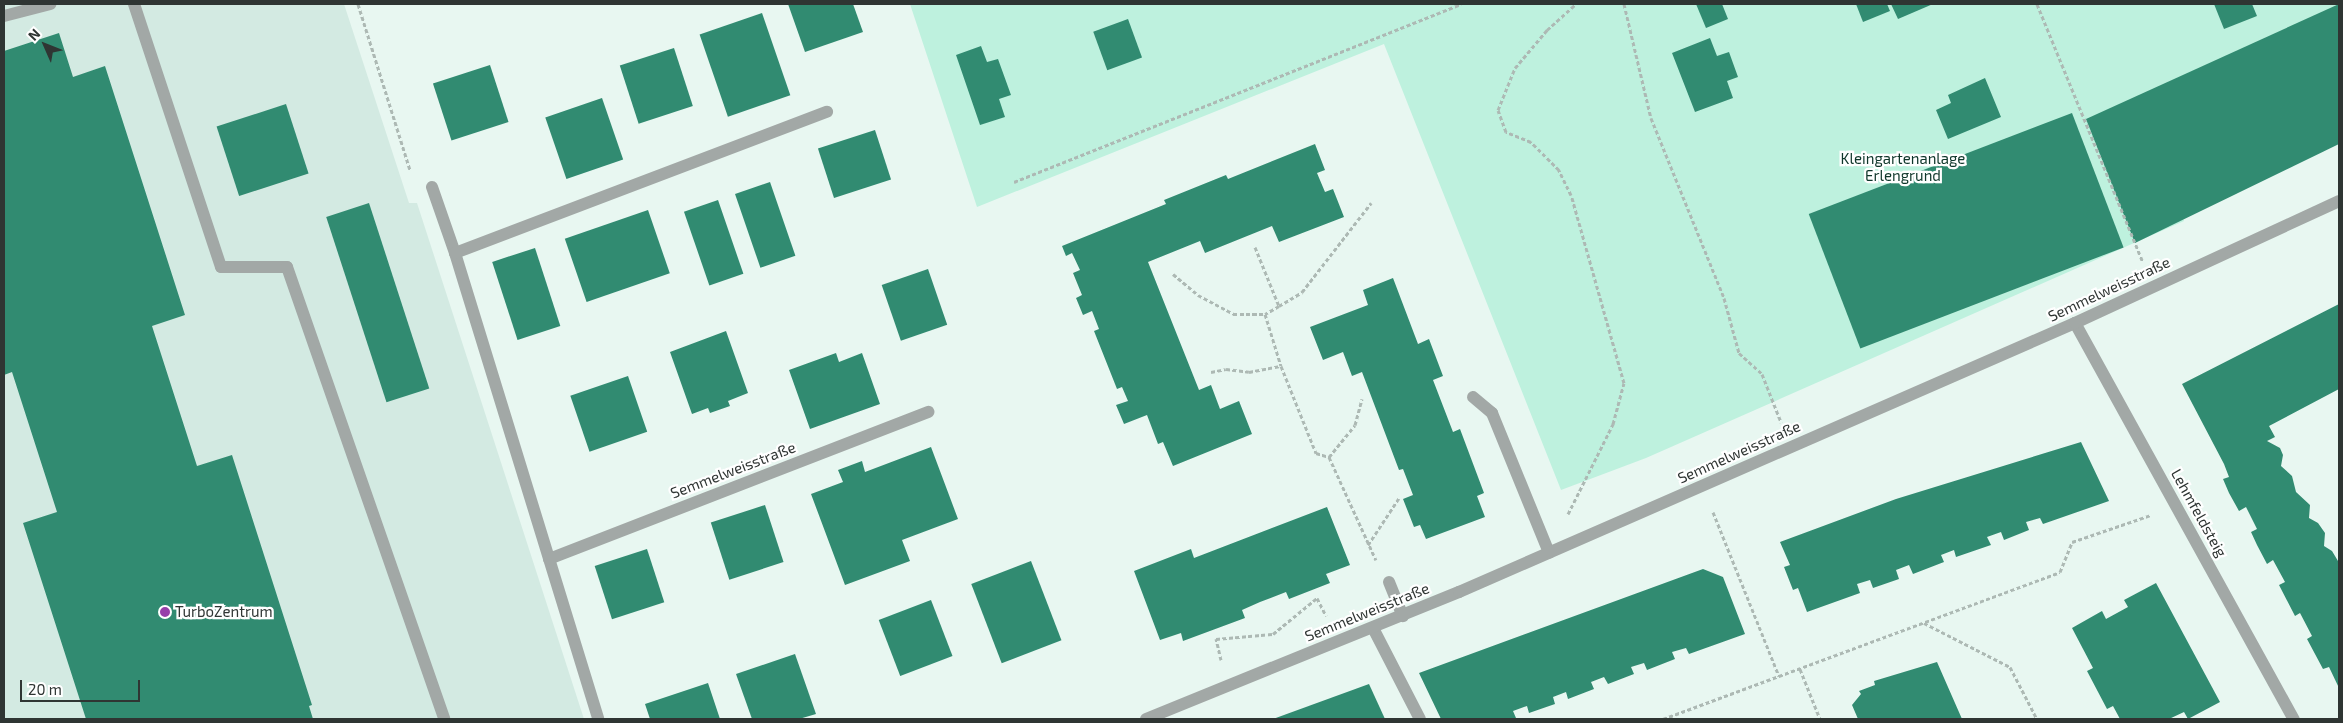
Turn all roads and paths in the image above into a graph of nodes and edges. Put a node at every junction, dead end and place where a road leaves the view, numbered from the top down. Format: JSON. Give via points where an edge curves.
{"nodes":[{"id":1,"x":50,"y":4,"type":"edge"},
{"id":2,"x":134,"y":4,"type":"edge"},
{"id":3,"x":358,"y":4,"type":"edge"},
{"id":4,"x":1461,"y":4,"type":"edge"},
{"id":5,"x":1576,"y":4,"type":"edge"},
{"id":6,"x":1624,"y":4,"type":"edge"},
{"id":7,"x":2037,"y":4,"type":"edge"},
{"id":8,"x":4,"y":16,"type":"edge"},
{"id":9,"x":827,"y":112,"type":"dead end"},
{"id":10,"x":1014,"y":182,"type":"dead end"},
{"id":11,"x":432,"y":187,"type":"joint"},
{"id":12,"x":2339,"y":201,"type":"edge"},
{"id":13,"x":1371,"y":203,"type":"dead end"},
{"id":14,"x":1255,"y":247,"type":"dead end"},
{"id":15,"x":455,"y":253,"type":"junction"},
{"id":16,"x":1173,"y":274,"type":"dead end"},
{"id":17,"x":2153,"y":286,"type":"junction"},
{"id":18,"x":1279,"y":306,"type":"junction"},
{"id":19,"x":1265,"y":314,"type":"junction"},
{"id":20,"x":2075,"y":323,"type":"junction"},
{"id":21,"x":1281,"y":366,"type":"junction"},
{"id":22,"x":1211,"y":372,"type":"dead end"},
{"id":23,"x":1473,"y":397,"type":"dead end"},
{"id":24,"x":1362,"y":399,"type":"dead end"},
{"id":25,"x":928,"y":412,"type":"dead end"},
{"id":26,"x":1791,"y":447,"type":"junction"},
{"id":27,"x":1329,"y":456,"type":"junction"},
{"id":28,"x":1702,"y":486,"type":"junction"},
{"id":29,"x":1399,"y":498,"type":"dead end"},
{"id":30,"x":2177,"y":507,"type":"junction"},
{"id":31,"x":1368,"y":546,"type":"junction"},
{"id":32,"x":1549,"y":553,"type":"junction"},
{"id":33,"x":549,"y":559,"type":"junction"},
{"id":34,"x":1389,"y":582,"type":"joint"},
{"id":35,"x":1404,"y":616,"type":"junction"},
{"id":36,"x":1326,"y":619,"type":"dead end"},
{"id":37,"x":1923,"y":623,"type":"junction"},
{"id":38,"x":1374,"y":628,"type":"junction"},
{"id":39,"x":1220,"y":653,"type":"dead end"},
{"id":40,"x":1800,"y":668,"type":"junction"},
{"id":41,"x":1779,"y":676,"type":"junction"},
{"id":42,"x":444,"y":719,"type":"edge"},
{"id":43,"x":598,"y":719,"type":"edge"},
{"id":44,"x":1146,"y":719,"type":"edge"},
{"id":45,"x":1420,"y":719,"type":"edge"},
{"id":46,"x":1663,"y":719,"type":"edge"},
{"id":47,"x":1820,"y":719,"type":"edge"},
{"id":48,"x":2037,"y":719,"type":"edge"},
{"id":49,"x":2294,"y":719,"type":"edge"}],
"edges":[{"from":1,"to":8,"type":"street"},
{"from":2,"to":42,"type":"street","via":[[221,267],[287,267]]},
{"from":3,"to":11,"type":"path","via":[[417,191]]},
{"from":4,"to":10,"type":"path"},
{"from":5,"to":32,"type":"path","via":[[1547,30],[1515,68],[1498,110],[1506,132],[1531,142],[1559,170],[1571,195],[1624,383],[1613,424]]},
{"from":6,"to":26,"type":"path","via":[[1651,118],[1724,298],[1739,353],[1762,374]]},
{"from":7,"to":17,"type":"path"},
{"from":9,"to":15,"type":"street"},
{"from":11,"to":15,"type":"street"},
{"from":12,"to":17,"type":"street","name":"Semmelweisstraße"},
{"from":13,"to":18,"type":"path","via":[[1302,292]]},
{"from":14,"to":18,"type":"path"},
{"from":15,"to":33,"type":"street"},
{"from":16,"to":19,"type":"path","via":[[1198,295],[1233,314]]},
{"from":17,"to":20,"type":"street","name":"Semmelweisstraße"},
{"from":18,"to":19,"type":"path"},
{"from":19,"to":21,"type":"path"},
{"from":20,"to":26,"type":"street","name":"Semmelweisstraße"},
{"from":20,"to":30,"type":"street","name":"Lehmfeldsteig"},
{"from":21,"to":22,"type":"path","via":[[1249,372],[1226,369]]},
{"from":21,"to":27,"type":"path","via":[[1316,453]]},
{"from":23,"to":32,"type":"street","via":[[1492,413]]},
{"from":24,"to":27,"type":"path","via":[[1355,425]]},
{"from":25,"to":33,"type":"street","name":"Semmelweisstraße"},
{"from":26,"to":28,"type":"street","name":"Semmelweisstraße"},
{"from":27,"to":31,"type":"path"},
{"from":28,"to":32,"type":"street","name":"Semmelweisstraße"},
{"from":28,"to":41,"type":"path"},
{"from":29,"to":31,"type":"path"},
{"from":30,"to":37,"type":"path","via":[[2072,542],[2060,572]]},
{"from":30,"to":49,"type":"street","name":"Lehmfeldsteig"},
{"from":31,"to":34,"type":"path"},
{"from":32,"to":35,"type":"street","name":"Semmelweisstraße"},
{"from":33,"to":43,"type":"street"},
{"from":34,"to":35,"type":"street"},
{"from":35,"to":38,"type":"street","name":"Semmelweisstraße"},
{"from":36,"to":39,"type":"path","via":[[1317,598],[1273,634],[1216,639]]},
{"from":37,"to":40,"type":"path"},
{"from":37,"to":48,"type":"path","via":[[2010,667]]},
{"from":38,"to":44,"type":"street","name":"Semmelweisstraße"},
{"from":38,"to":45,"type":"street"},
{"from":40,"to":41,"type":"path"},
{"from":40,"to":47,"type":"path"},
{"from":41,"to":46,"type":"path"}]}
